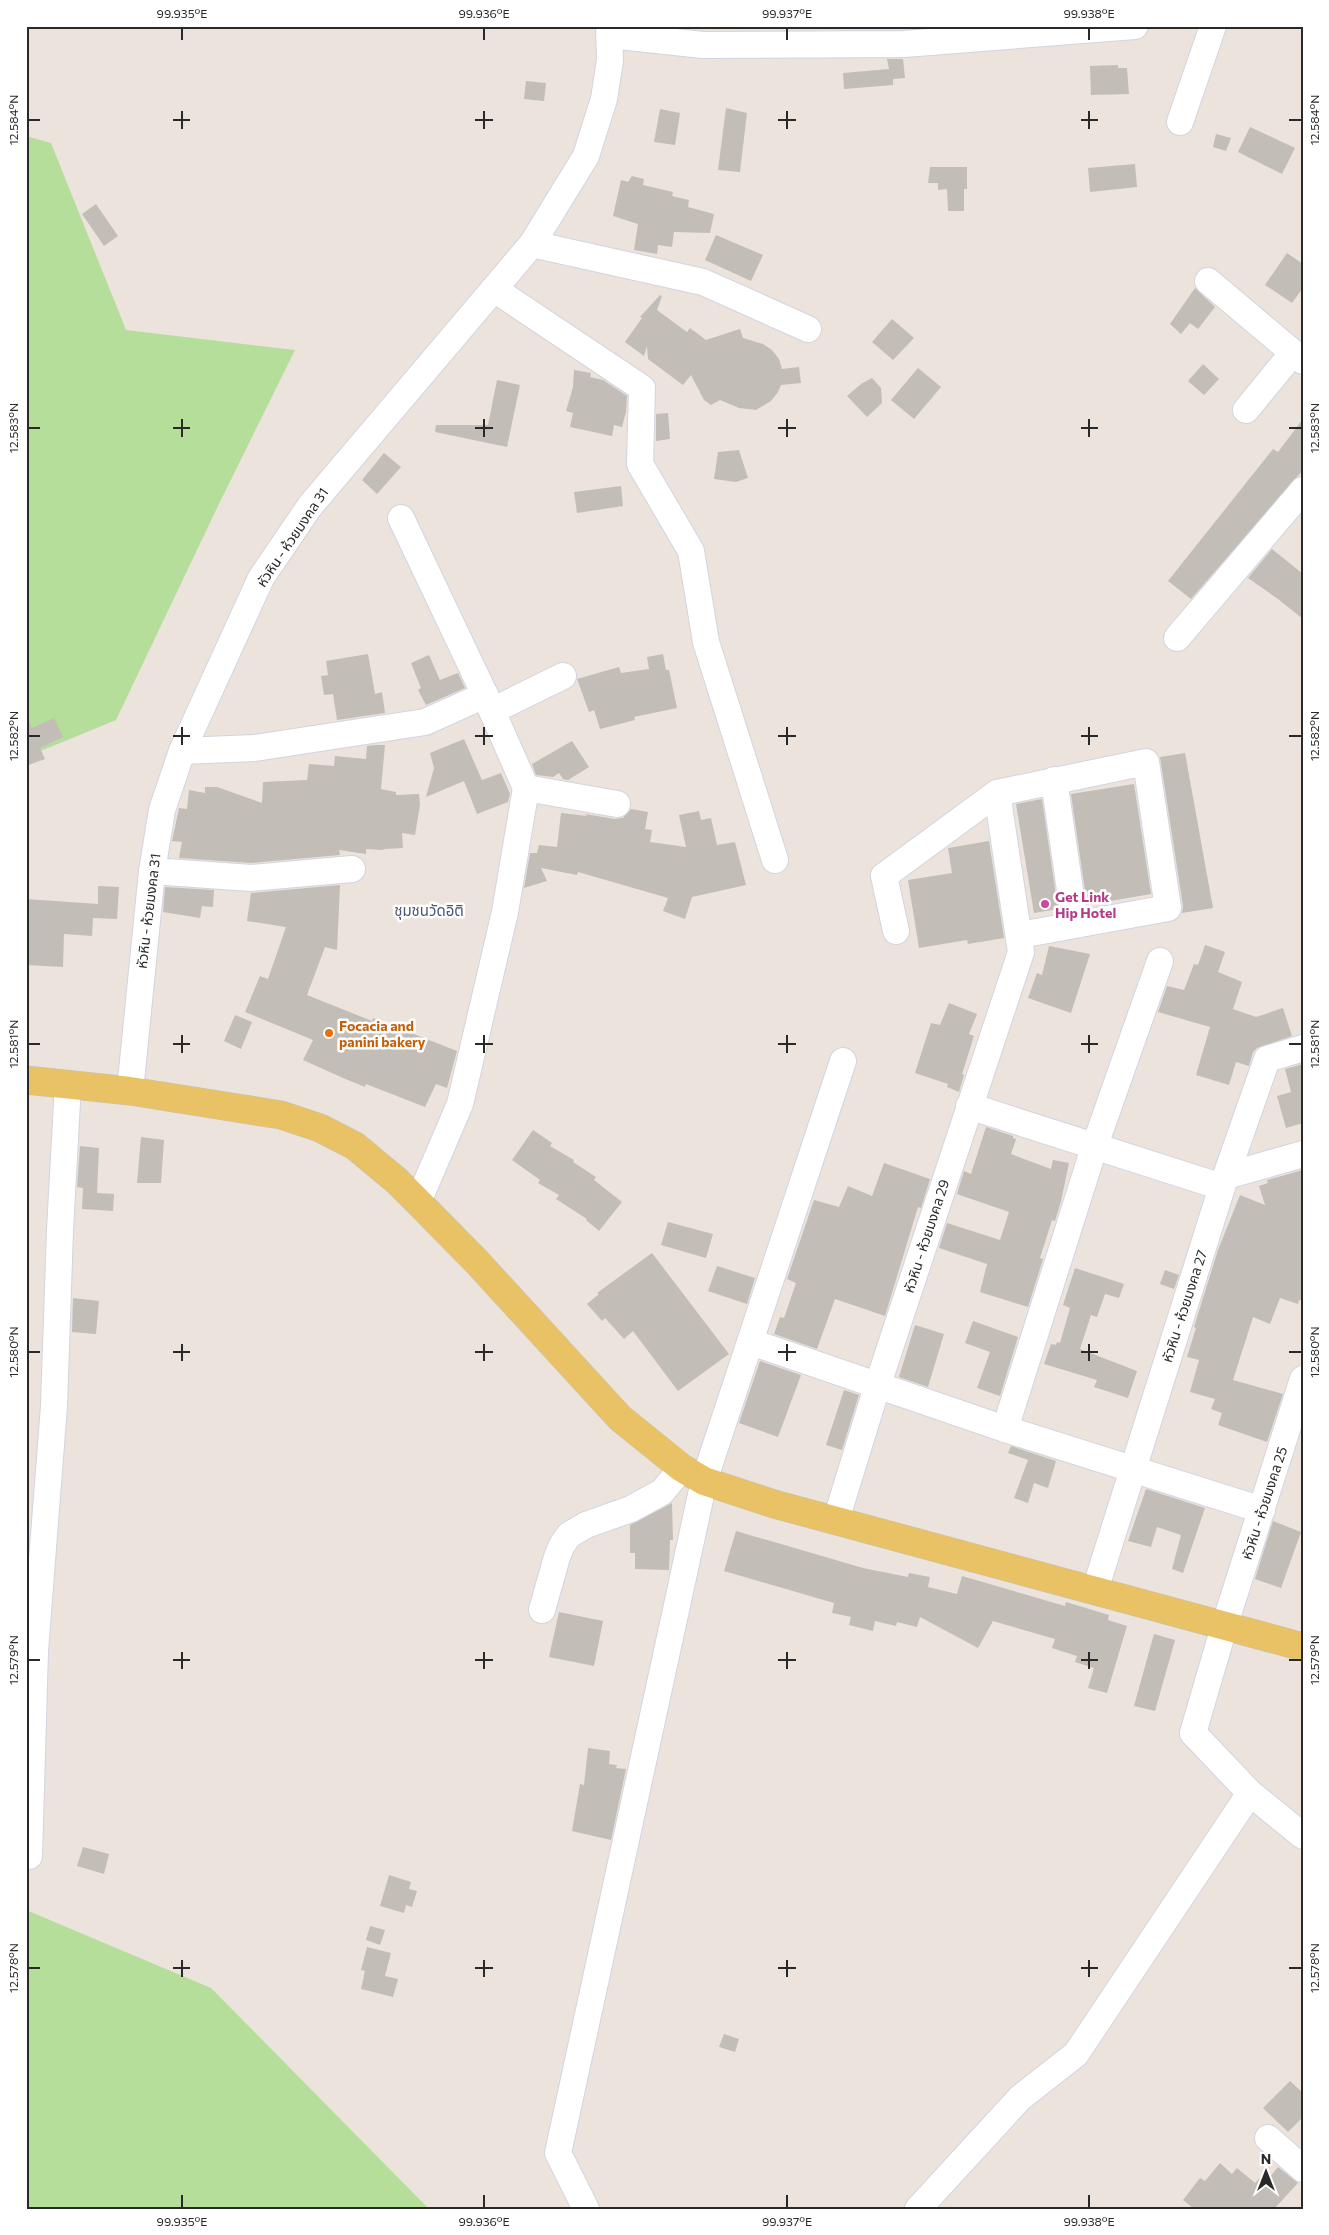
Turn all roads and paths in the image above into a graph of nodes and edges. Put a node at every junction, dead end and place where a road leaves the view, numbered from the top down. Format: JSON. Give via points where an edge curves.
{"nodes":[{"id":1,"x":1135,"y":26,"type":"edge"},
{"id":2,"x":1213,"y":26,"type":"edge"},
{"id":3,"x":610,"y":31,"type":"edge"},
{"id":4,"x":1180,"y":122,"type":"dead end"},
{"id":5,"x":532,"y":244,"type":"junction"},
{"id":6,"x":1208,"y":281,"type":"dead end"},
{"id":7,"x":494,"y":288,"type":"junction"},
{"id":8,"x":808,"y":329,"type":"dead end"},
{"id":9,"x":1298,"y":358,"type":"edge"},
{"id":10,"x":1246,"y":410,"type":"dead end"},
{"id":11,"x":1303,"y":490,"type":"edge"},
{"id":12,"x":401,"y":518,"type":"dead end"},
{"id":13,"x":1176,"y":638,"type":"dead end"},
{"id":14,"x":563,"y":676,"type":"dead end"},
{"id":15,"x":488,"y":703,"type":"junction"},
{"id":16,"x":182,"y":751,"type":"junction"},
{"id":17,"x":1054,"y":780,"type":"junction"},
{"id":18,"x":526,"y":788,"type":"junction"},
{"id":19,"x":997,"y":792,"type":"junction"},
{"id":20,"x":617,"y":804,"type":"dead end"},
{"id":21,"x":775,"y":860,"type":"dead end"},
{"id":22,"x":352,"y":869,"type":"dead end"},
{"id":23,"x":152,"y":871,"type":"junction"},
{"id":24,"x":1076,"y":924,"type":"junction"},
{"id":25,"x":896,"y":932,"type":"dead end"},
{"id":26,"x":1021,"y":943,"type":"junction"},
{"id":27,"x":1160,"y":961,"type":"dead end"},
{"id":28,"x":1303,"y":1048,"type":"edge"},
{"id":29,"x":843,"y":1061,"type":"dead end"},
{"id":30,"x":26,"y":1080,"type":"edge"},
{"id":31,"x":68,"y":1084,"type":"junction"},
{"id":32,"x":130,"y":1091,"type":"junction"},
{"id":33,"x":969,"y":1106,"type":"junction"},
{"id":34,"x":1094,"y":1148,"type":"junction"},
{"id":35,"x":1303,"y":1154,"type":"edge"},
{"id":36,"x":1224,"y":1182,"type":"junction"},
{"id":37,"x":418,"y":1202,"type":"junction"},
{"id":38,"x":751,"y":1342,"type":"junction"},
{"id":39,"x":1303,"y":1379,"type":"edge"},
{"id":40,"x":877,"y":1387,"type":"junction"},
{"id":41,"x":1005,"y":1429,"type":"junction"},
{"id":42,"x":1132,"y":1468,"type":"junction"},
{"id":43,"x":693,"y":1474,"type":"junction"},
{"id":44,"x":1262,"y":1510,"type":"junction"},
{"id":45,"x":836,"y":1520,"type":"junction"},
{"id":46,"x":1095,"y":1590,"type":"junction"},
{"id":47,"x":542,"y":1610,"type":"dead end"},
{"id":48,"x":1224,"y":1627,"type":"junction"},
{"id":49,"x":1303,"y":1647,"type":"edge"},
{"id":50,"x":1250,"y":1793,"type":"junction"},
{"id":51,"x":1303,"y":1836,"type":"edge"},
{"id":52,"x":29,"y":1856,"type":"dead end"},
{"id":53,"x":1268,"y":2138,"type":"dead end"},
{"id":54,"x":1303,"y":2169,"type":"edge"},
{"id":55,"x":586,"y":2209,"type":"edge"},
{"id":56,"x":918,"y":2209,"type":"edge"}],
"edges":[{"from":1,"to":3,"type":"street","via":[[904,44],[703,45]]},
{"from":2,"to":4,"type":"street"},
{"from":3,"to":5,"type":"street","name":"หัวหิน - ห้วยมงคล 31","via":[[610,60],[604,99],[586,156]]},
{"from":5,"to":7,"type":"street","name":"หัวหิน - ห้วยมงคล 31"},
{"from":5,"to":8,"type":"street","via":[[703,282]]},
{"from":6,"to":9,"type":"street"},
{"from":7,"to":16,"type":"street","name":"หัวหิน - ห้วยมงคล 31","via":[[310,506],[261,578]]},
{"from":7,"to":21,"type":"street","via":[[642,388],[640,464],[691,551],[706,642]]},
{"from":9,"to":10,"type":"street"},
{"from":11,"to":13,"type":"street"},
{"from":12,"to":15,"type":"street"},
{"from":14,"to":15,"type":"street"},
{"from":15,"to":16,"type":"street","via":[[425,722],[255,748]]},
{"from":15,"to":18,"type":"street"},
{"from":16,"to":23,"type":"street","name":"หัวหิน - ห้วยมงคล 31","via":[[162,810]]},
{"from":17,"to":19,"type":"street"},
{"from":17,"to":24,"type":"street"},
{"from":17,"to":24,"type":"street","via":[[1146,762],[1168,908]]},
{"from":18,"to":20,"type":"street"},
{"from":18,"to":37,"type":"street","via":[[505,912],[460,1104]]},
{"from":19,"to":25,"type":"street","via":[[884,876]]},
{"from":19,"to":26,"type":"street"},
{"from":22,"to":23,"type":"street","via":[[251,878]]},
{"from":23,"to":32,"type":"street","name":"หัวหิน - ห้วยมงคล 31"},
{"from":24,"to":26,"type":"street"},
{"from":26,"to":33,"type":"street","name":"หัวหิน - ห้วยมงคล 29"},
{"from":27,"to":34,"type":"street"},
{"from":28,"to":36,"type":"street","name":"หัวหิน - ห้วยมงคล 27","via":[[1267,1059]]},
{"from":29,"to":38,"type":"street"},
{"from":30,"to":31,"type":"main road"},
{"from":31,"to":32,"type":"main road"},
{"from":31,"to":52,"type":"street","via":[[54,1406],[35,1651]]},
{"from":32,"to":37,"type":"main road","via":[[281,1115],[320,1128],[355,1146]]},
{"from":33,"to":34,"type":"street"},
{"from":33,"to":40,"type":"street","name":"หัวหิน - ห้วยมงคล 29"},
{"from":34,"to":36,"type":"street"},
{"from":34,"to":41,"type":"street"},
{"from":35,"to":36,"type":"street"},
{"from":36,"to":42,"type":"street","name":"หัวหิน - ห้วยมงคล 27"},
{"from":37,"to":43,"type":"main road","via":[[620,1418]]},
{"from":38,"to":40,"type":"street"},
{"from":38,"to":43,"type":"street"},
{"from":39,"to":44,"type":"street","name":"หัวหิน - ห้วยมงคล 25"},
{"from":40,"to":41,"type":"street"},
{"from":40,"to":45,"type":"street","name":"หัวหิน - ห้วยมงคล 29"},
{"from":41,"to":42,"type":"street"},
{"from":42,"to":44,"type":"street"},
{"from":42,"to":46,"type":"street","name":"หัวหิน - ห้วยมงคล 27"},
{"from":43,"to":45,"type":"main road","via":[[774,1504]]},
{"from":43,"to":47,"type":"street","via":[[631,1509],[586,1525],[569,1535],[557,1556]]},
{"from":43,"to":55,"type":"street","via":[[558,2153]]},
{"from":44,"to":48,"type":"street","name":"หัวหิน - ห้วยมงคล 25"},
{"from":45,"to":46,"type":"main road"},
{"from":46,"to":48,"type":"main road"},
{"from":48,"to":49,"type":"main road"},
{"from":48,"to":50,"type":"street","name":"หัวหิน - ห้วยมงคล 25","via":[[1194,1733]]},
{"from":50,"to":51,"type":"street"},
{"from":50,"to":56,"type":"street","via":[[1076,2054],[1020,2098]]},
{"from":53,"to":54,"type":"street"}]}
